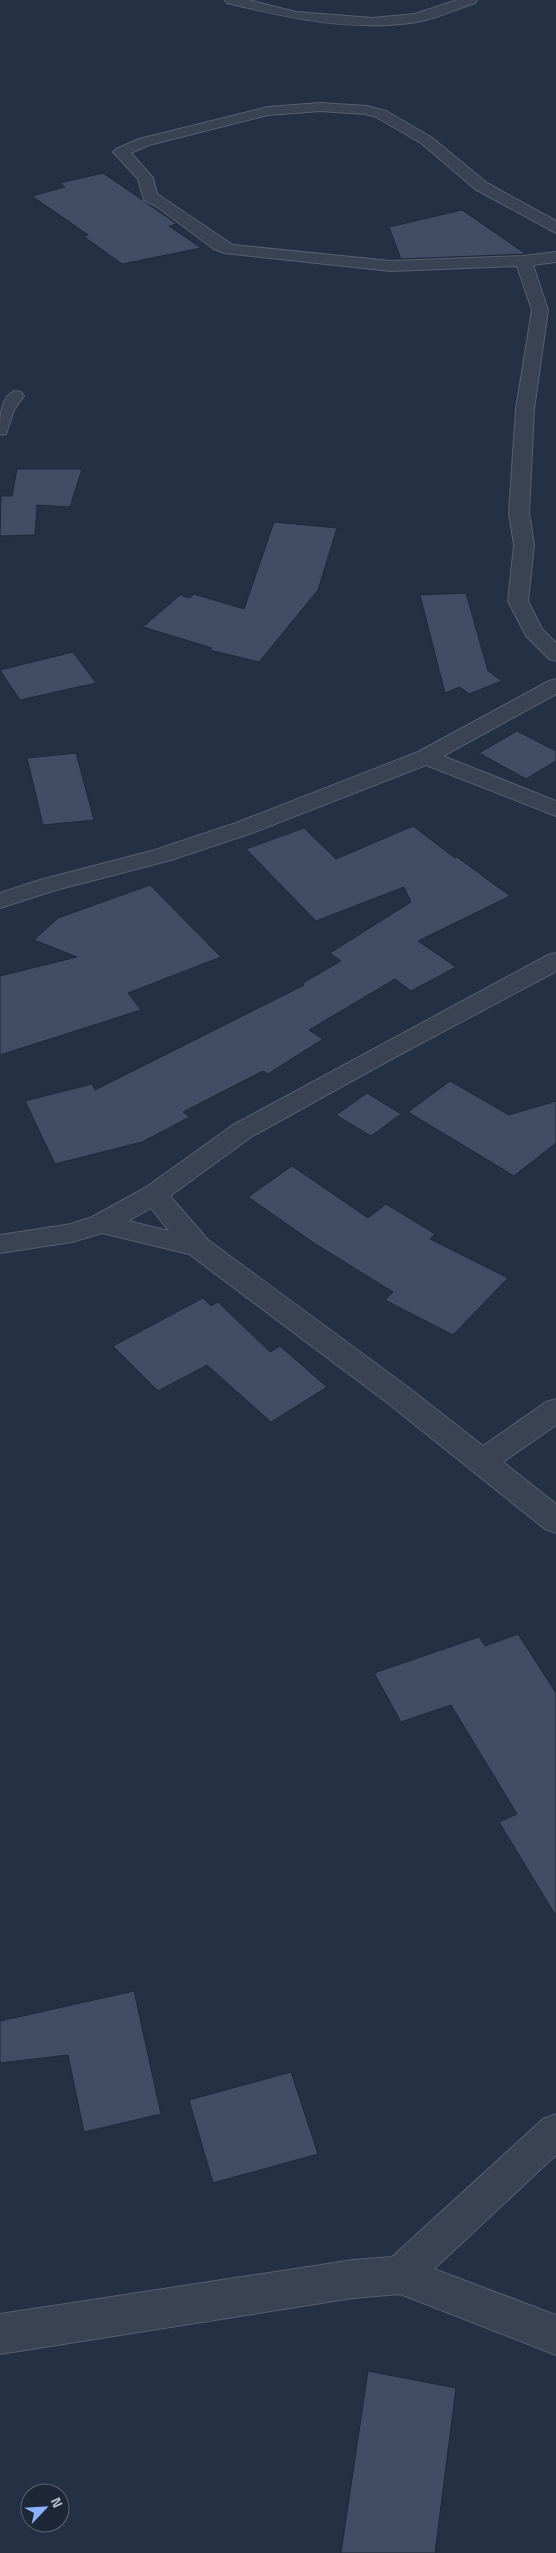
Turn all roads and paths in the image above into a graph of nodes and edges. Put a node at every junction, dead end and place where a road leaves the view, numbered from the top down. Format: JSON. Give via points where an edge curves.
{"nodes":[{"id":1,"x":232,"y":0,"type":"edge"},
{"id":2,"x":470,"y":0,"type":"edge"},
{"id":3,"x":556,"y":228,"type":"edge"},
{"id":4,"x":556,"y":257,"type":"edge"},
{"id":5,"x":523,"y":261,"type":"junction"},
{"id":6,"x":15,"y":396,"type":"dead end"},
{"id":7,"x":0,"y":430,"type":"edge"},
{"id":8,"x":556,"y":655,"type":"edge"},
{"id":9,"x":556,"y":685,"type":"edge"},
{"id":10,"x":426,"y":757,"type":"junction"},
{"id":11,"x":556,"y":809,"type":"edge"},
{"id":12,"x":0,"y":901,"type":"edge"},
{"id":13,"x":556,"y":960,"type":"edge"},
{"id":14,"x":154,"y":1194,"type":"junction"},
{"id":15,"x":102,"y":1224,"type":"junction"},
{"id":16,"x":0,"y":1244,"type":"edge"},
{"id":17,"x":198,"y":1248,"type":"junction"},
{"id":18,"x":556,"y":1410,"type":"edge"},
{"id":19,"x":482,"y":1462,"type":"junction"},
{"id":20,"x":556,"y":1520,"type":"edge"},
{"id":21,"x":556,"y":2130,"type":"edge"},
{"id":22,"x":400,"y":2275,"type":"junction"},
{"id":23,"x":0,"y":2334,"type":"edge"},
{"id":24,"x":556,"y":2335,"type":"edge"}],
"edges":[{"from":1,"to":2,"type":"street","via":[[296,16],[373,22],[417,18]]},
{"from":3,"to":5,"type":"street","via":[[481,186],[426,140],[381,114],[367,110],[320,107],[268,111],[144,142],[121,152],[145,178],[150,197],[230,250],[391,266]]},
{"from":4,"to":5,"type":"street"},
{"from":5,"to":8,"type":"street","via":[[540,310],[525,410],[519,513],[524,546],[518,601],[533,632]]},
{"from":6,"to":7,"type":"street","via":[[5,409]]},
{"from":9,"to":10,"type":"street"},
{"from":10,"to":11,"type":"street"},
{"from":10,"to":12,"type":"street","via":[[244,828],[163,855]]},
{"from":13,"to":14,"type":"street","via":[[242,1131]]},
{"from":14,"to":15,"type":"street"},
{"from":14,"to":17,"type":"street"},
{"from":15,"to":16,"type":"street","via":[[72,1233]]},
{"from":15,"to":17,"type":"street"},
{"from":17,"to":19,"type":"street"},
{"from":18,"to":19,"type":"street"},
{"from":19,"to":20,"type":"street"},
{"from":21,"to":22,"type":"street"},
{"from":22,"to":23,"type":"street","via":[[353,2279]]},
{"from":22,"to":24,"type":"street"}]}
